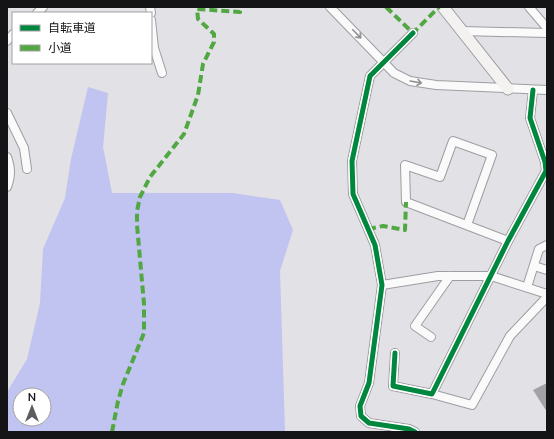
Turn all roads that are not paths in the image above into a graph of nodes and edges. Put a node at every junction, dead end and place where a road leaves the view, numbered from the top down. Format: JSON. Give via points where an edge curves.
{"nodes":[{"id":1,"x":330,"y":7,"type":"edge"},
{"id":2,"x":443,"y":7,"type":"edge"},
{"id":3,"x":529,"y":7,"type":"edge"},
{"id":4,"x":547,"y":28,"type":"edge"},
{"id":5,"x":152,"y":29,"type":"edge"},
{"id":6,"x":461,"y":31,"type":"junction"},
{"id":7,"x":413,"y":32,"type":"dead end"},
{"id":8,"x":547,"y":33,"type":"edge"},
{"id":9,"x":383,"y":62,"type":"junction"},
{"id":10,"x":162,"y":73,"type":"dead end"},
{"id":11,"x":508,"y":89,"type":"junction"},
{"id":12,"x":533,"y":90,"type":"junction"},
{"id":13,"x":547,"y":90,"type":"edge"},
{"id":14,"x":7,"y":113,"type":"edge"},
{"id":15,"x":7,"y":157,"type":"edge"},
{"id":16,"x":27,"y":169,"type":"dead end"},
{"id":17,"x":7,"y":187,"type":"edge"},
{"id":18,"x":467,"y":225,"type":"junction"},
{"id":19,"x":508,"y":241,"type":"junction"},
{"id":20,"x":547,"y":245,"type":"edge"},
{"id":21,"x":534,"y":266,"type":"junction"},
{"id":22,"x":547,"y":270,"type":"edge"},
{"id":23,"x":450,"y":276,"type":"junction"},
{"id":24,"x":491,"y":276,"type":"junction"},
{"id":25,"x":382,"y":285,"type":"junction"},
{"id":26,"x":527,"y":287,"type":"junction"},
{"id":27,"x":547,"y":295,"type":"edge"},
{"id":28,"x":431,"y":337,"type":"dead end"},
{"id":29,"x":395,"y":353,"type":"dead end"},
{"id":30,"x":432,"y":394,"type":"junction"},
{"id":31,"x":415,"y":432,"type":"edge"}],
"edges":[{"from":1,"to":9,"type":"street","one_way":true},
{"from":2,"to":6,"type":"street"},
{"from":3,"to":4,"type":"street"},
{"from":5,"to":10,"type":"street","via":[[154,48]]},
{"from":6,"to":8,"type":"street"},
{"from":6,"to":11,"type":"street"},
{"from":7,"to":9,"type":"street"},
{"from":9,"to":11,"type":"street","one_way":true,"via":[[394,73],[410,81],[436,86]]},
{"from":9,"to":25,"type":"street","via":[[370,76],[352,162],[353,194],[375,245]]},
{"from":11,"to":12,"type":"street"},
{"from":12,"to":13,"type":"street"},
{"from":12,"to":19,"type":"street","via":[[530,118],[546,171]]},
{"from":14,"to":16,"type":"street","via":[[24,148]]},
{"from":15,"to":17,"type":"street","via":[[10,166]]},
{"from":18,"to":18,"type":"street","via":[[406,202],[405,165],[440,177],[453,141],[492,155]]},
{"from":18,"to":19,"type":"street"},
{"from":19,"to":24,"type":"street"},
{"from":20,"to":21,"type":"street","via":[[539,249]]},
{"from":21,"to":22,"type":"street"},
{"from":21,"to":26,"type":"street"},
{"from":23,"to":24,"type":"street"},
{"from":23,"to":25,"type":"street"},
{"from":23,"to":28,"type":"street","via":[[415,326]]},
{"from":24,"to":26,"type":"street"},
{"from":24,"to":30,"type":"street"},
{"from":25,"to":31,"type":"street","via":[[369,383],[361,401],[360,411],[364,420],[369,423]]},
{"from":26,"to":27,"type":"street"},
{"from":27,"to":30,"type":"street","via":[[510,336],[472,405]]},
{"from":29,"to":30,"type":"street","via":[[393,386]]}]}
